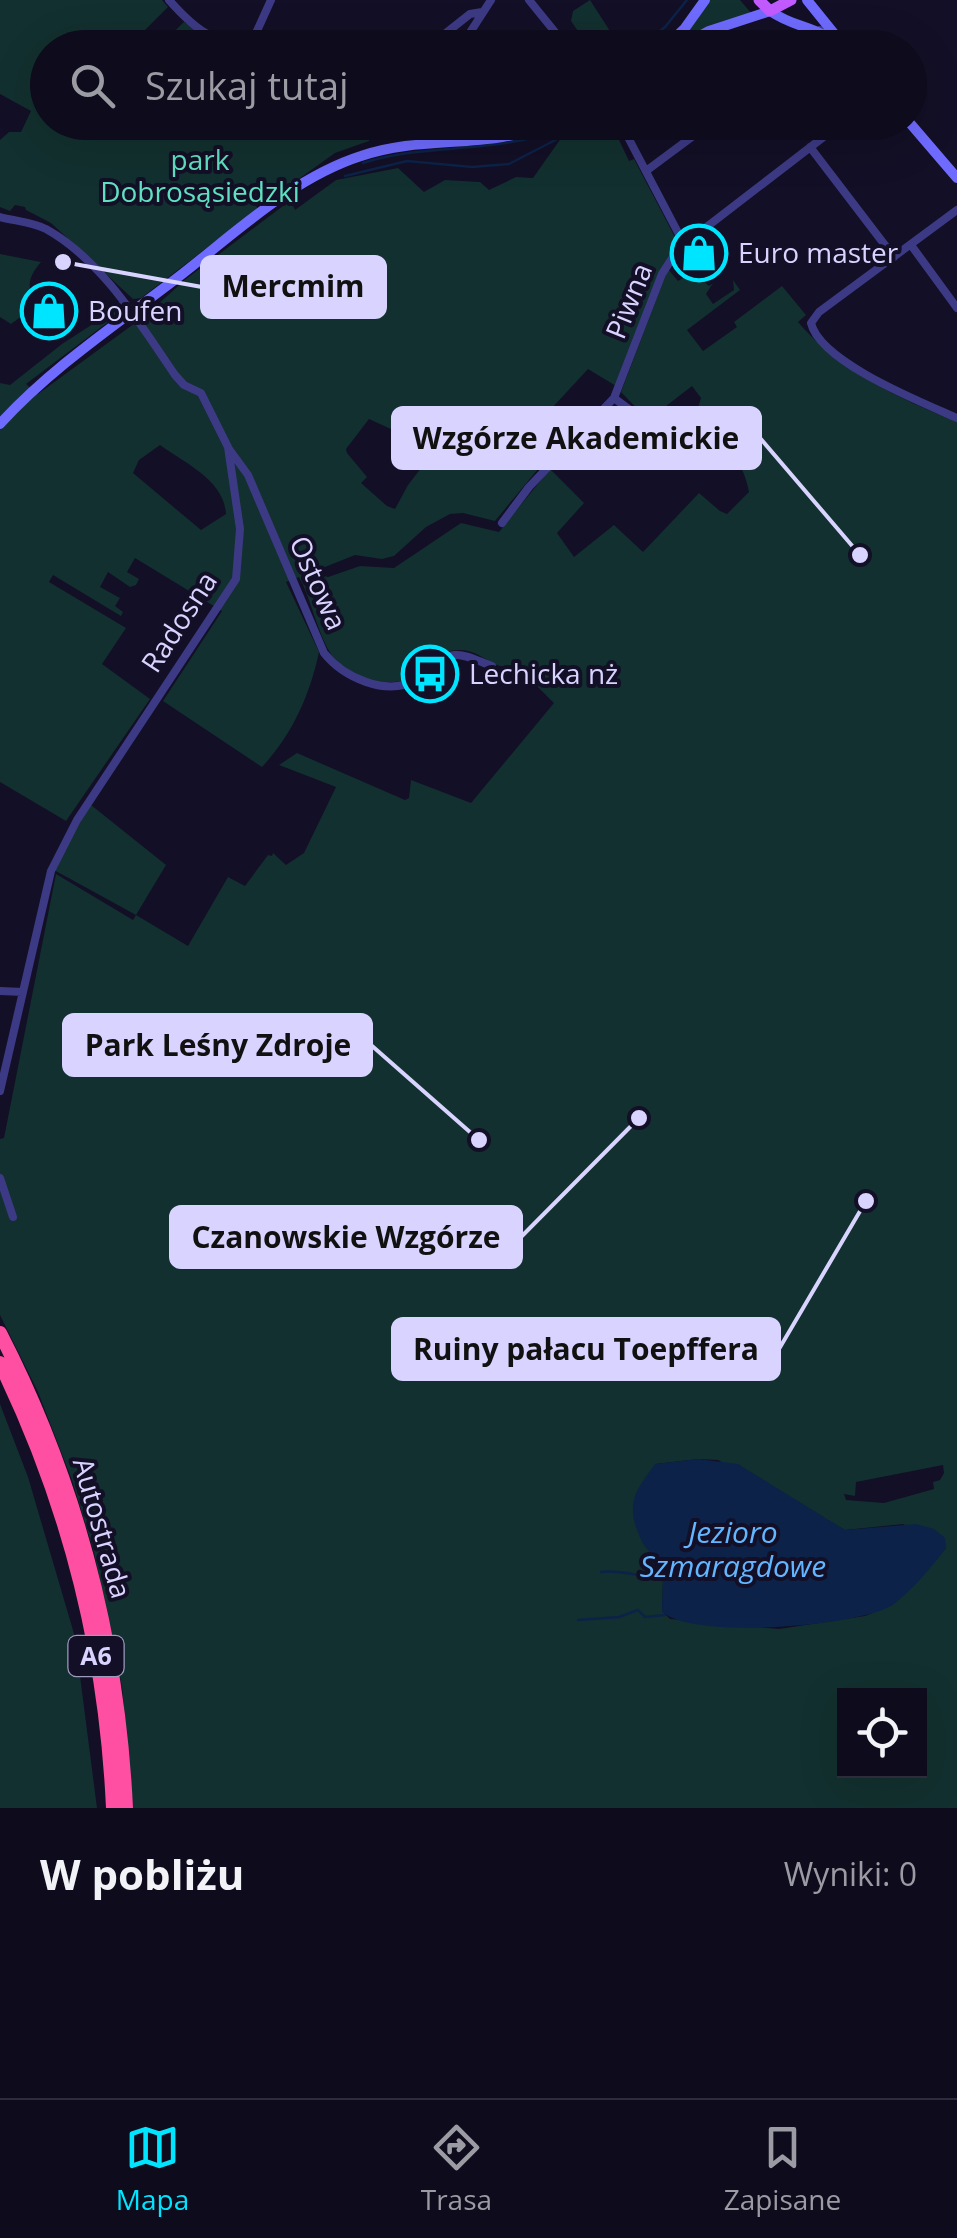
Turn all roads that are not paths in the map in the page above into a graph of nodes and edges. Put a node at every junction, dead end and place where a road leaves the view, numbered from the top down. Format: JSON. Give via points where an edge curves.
{"nodes":[{"id":1,"x":169,"y":0,"type":"edge"},
{"id":2,"x":272,"y":0,"type":"edge"},
{"id":3,"x":491,"y":0,"type":"edge"},
{"id":4,"x":529,"y":0,"type":"edge"},
{"id":5,"x":705,"y":0,"type":"edge"},
{"id":6,"x":759,"y":0,"type":"edge"},
{"id":7,"x":791,"y":0,"type":"edge"},
{"id":8,"x":807,"y":0,"type":"edge"},
{"id":9,"x":770,"y":11,"type":"junction"},
{"id":10,"x":482,"y":12,"type":"junction"},
{"id":11,"x":201,"y":30,"type":"edge"},
{"id":12,"x":257,"y":30,"type":"edge"},
{"id":13,"x":450,"y":30,"type":"edge"},
{"id":14,"x":471,"y":30,"type":"edge"},
{"id":15,"x":553,"y":30,"type":"edge"},
{"id":16,"x":683,"y":30,"type":"edge"},
{"id":17,"x":713,"y":30,"type":"edge"},
{"id":18,"x":820,"y":30,"type":"edge"},
{"id":19,"x":830,"y":30,"type":"edge"},
{"id":20,"x":498,"y":140,"type":"edge"},
{"id":21,"x":630,"y":140,"type":"edge"},
{"id":22,"x":688,"y":140,"type":"edge"},
{"id":23,"x":820,"y":140,"type":"edge"},
{"id":24,"x":924,"y":140,"type":"edge"},
{"id":25,"x":810,"y":148,"type":"junction"},
{"id":26,"x":646,"y":171,"type":"junction"},
{"id":27,"x":957,"y":178,"type":"edge"},
{"id":28,"x":957,"y":210,"type":"edge"},
{"id":29,"x":0,"y":218,"type":"edge"},
{"id":30,"x":684,"y":244,"type":"junction"},
{"id":31,"x":910,"y":245,"type":"junction"},
{"id":32,"x":894,"y":256,"type":"junction"},
{"id":33,"x":957,"y":308,"type":"edge"},
{"id":34,"x":133,"y":312,"type":"junction"},
{"id":35,"x":614,"y":398,"type":"junction"},
{"id":36,"x":957,"y":418,"type":"edge"},
{"id":37,"x":0,"y":424,"type":"edge"},
{"id":38,"x":656,"y":439,"type":"dead end"},
{"id":39,"x":228,"y":446,"type":"junction"},
{"id":40,"x":502,"y":523,"type":"dead end"},
{"id":41,"x":492,"y":666,"type":"dead end"},
{"id":42,"x":0,"y":991,"type":"edge"},
{"id":43,"x":23,"y":992,"type":"junction"},
{"id":44,"x":0,"y":1090,"type":"edge"},
{"id":45,"x":0,"y":1178,"type":"edge"},
{"id":46,"x":13,"y":1216,"type":"dead end"},
{"id":47,"x":0,"y":1332,"type":"edge"},
{"id":48,"x":0,"y":1363,"type":"edge"},
{"id":49,"x":58,"y":1484,"type":"junction"},
{"id":50,"x":65,"y":1505,"type":"junction"},
{"id":51,"x":113,"y":1808,"type":"edge"},
{"id":52,"x":126,"y":1808,"type":"edge"}],
"edges":[{"from":1,"to":11,"type":"street"},
{"from":2,"to":12,"type":"street"},
{"from":3,"to":10,"type":"street"},
{"from":4,"to":15,"type":"street"},
{"from":5,"to":16,"type":"main road"},
{"from":6,"to":9,"type":"main road"},
{"from":7,"to":9,"type":"main road"},
{"from":8,"to":19,"type":"main road"},
{"from":9,"to":17,"type":"main road"},
{"from":9,"to":18,"type":"main road"},
{"from":10,"to":13,"type":"street"},
{"from":10,"to":14,"type":"street"},
{"from":20,"to":34,"type":"main road","via":[[414,145],[336,165]]},
{"from":21,"to":26,"type":"street"},
{"from":22,"to":26,"type":"street"},
{"from":23,"to":25,"type":"street","name":"Piwna"},
{"from":24,"to":27,"type":"main road"},
{"from":25,"to":30,"type":"street","name":"Piwna"},
{"from":25,"to":32,"type":"street"},
{"from":26,"to":30,"type":"street"},
{"from":28,"to":31,"type":"street"},
{"from":29,"to":34,"type":"street","name":"Radosna","via":[[48,231]]},
{"from":30,"to":35,"type":"street","name":"Piwna","via":[[662,274]]},
{"from":31,"to":32,"type":"street"},
{"from":31,"to":33,"type":"street"},
{"from":32,"to":36,"type":"street","via":[[818,312],[813,331],[878,382]]},
{"from":34,"to":37,"type":"main road"},
{"from":34,"to":39,"type":"street","name":"Radosna","via":[[175,375],[203,396]]},
{"from":35,"to":38,"type":"street"},
{"from":35,"to":40,"type":"street"},
{"from":39,"to":41,"type":"street","name":"Ostowa","via":[[248,475],[324,653],[338,668],[386,686],[408,684],[453,654]]},
{"from":39,"to":43,"type":"street","name":"Radosna","via":[[240,529],[236,579],[60,849]]},
{"from":42,"to":43,"type":"street"},
{"from":43,"to":44,"type":"street","name":"Radosna"},
{"from":45,"to":46,"type":"street"},
{"from":47,"to":49,"type":"highway","name":"Autostrada","number":"A6","via":[[37,1412]]},
{"from":48,"to":49,"type":"highway","name":"Autostrada","number":"A6"},
{"from":49,"to":50,"type":"highway","name":"Autostrada","number":"A6"},
{"from":50,"to":51,"type":"highway","name":"Autostrada","number":"A6","via":[[94,1643]]},
{"from":50,"to":52,"type":"highway","name":"Autostrada","number":"A6","via":[[106,1633]]}]}
